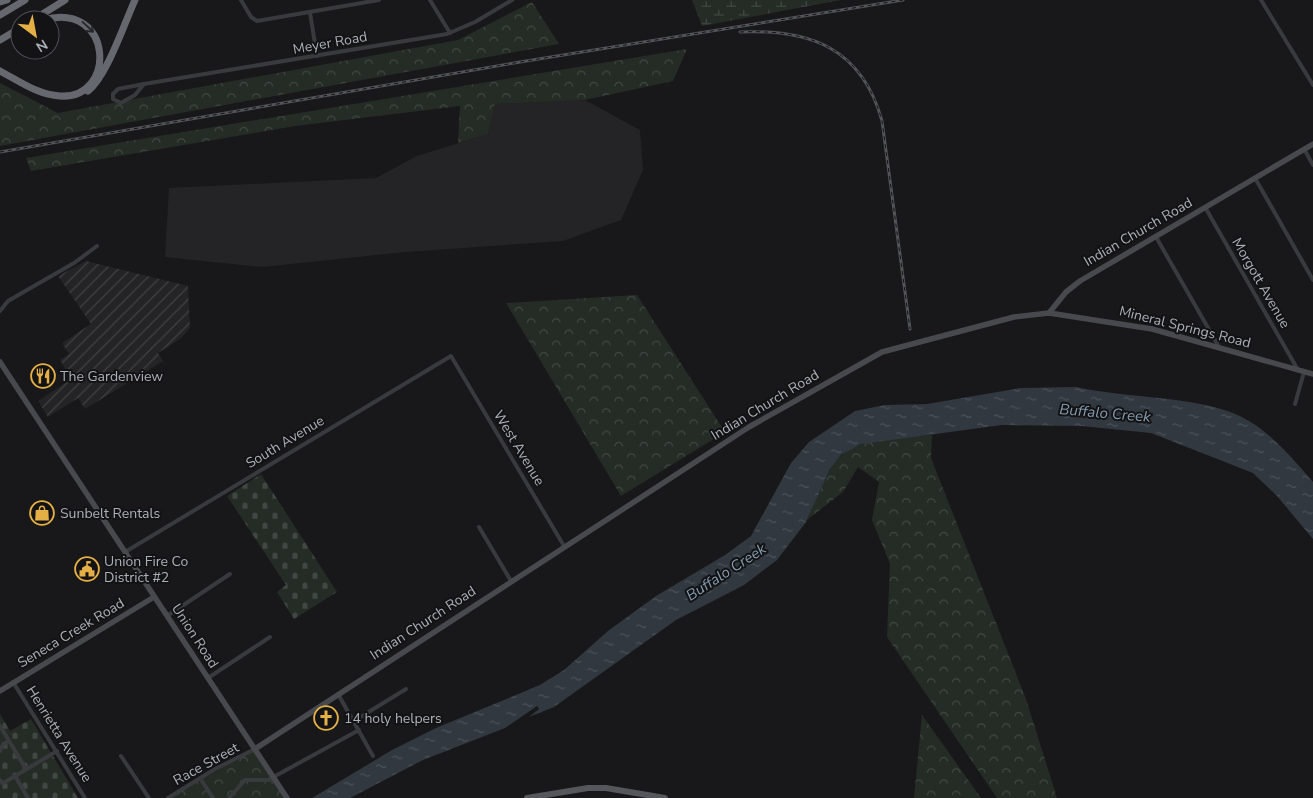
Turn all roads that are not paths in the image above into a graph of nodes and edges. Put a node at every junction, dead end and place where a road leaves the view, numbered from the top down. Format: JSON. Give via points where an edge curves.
{"nodes":[{"id":1,"x":7,"y":0,"type":"edge"},
{"id":2,"x":25,"y":0,"type":"edge"},
{"id":3,"x":65,"y":0,"type":"edge"},
{"id":4,"x":135,"y":0,"type":"edge"},
{"id":5,"x":241,"y":0,"type":"edge"},
{"id":6,"x":379,"y":0,"type":"edge"},
{"id":7,"x":430,"y":0,"type":"edge"},
{"id":8,"x":511,"y":0,"type":"edge"},
{"id":9,"x":1261,"y":0,"type":"edge"},
{"id":10,"x":0,"y":2,"type":"edge"},
{"id":11,"x":49,"y":10,"type":"edge"},
{"id":12,"x":310,"y":13,"type":"junction"},
{"id":13,"x":0,"y":15,"type":"edge"},
{"id":14,"x":60,"y":16,"type":"edge"},
{"id":15,"x":450,"y":33,"type":"junction"},
{"id":16,"x":317,"y":56,"type":"junction"},
{"id":17,"x":0,"y":71,"type":"edge"},
{"id":18,"x":0,"y":76,"type":"edge"},
{"id":19,"x":144,"y":84,"type":"junction"},
{"id":20,"x":1313,"y":86,"type":"edge"},
{"id":21,"x":1313,"y":144,"type":"edge"},
{"id":22,"x":1304,"y":150,"type":"junction"},
{"id":23,"x":1313,"y":165,"type":"edge"},
{"id":24,"x":1255,"y":178,"type":"junction"},
{"id":25,"x":1205,"y":207,"type":"junction"},
{"id":26,"x":1156,"y":237,"type":"junction"},
{"id":27,"x":97,"y":246,"type":"dead end"},
{"id":28,"x":1313,"y":280,"type":"edge"},
{"id":29,"x":0,"y":311,"type":"edge"},
{"id":30,"x":1049,"y":313,"type":"junction"},
{"id":31,"x":1219,"y":347,"type":"junction"},
{"id":32,"x":0,"y":362,"type":"edge"},
{"id":33,"x":454,"y":362,"type":"joint"},
{"id":34,"x":3,"y":371,"type":"edge"},
{"id":35,"x":1301,"y":371,"type":"junction"},
{"id":36,"x":1313,"y":374,"type":"edge"},
{"id":37,"x":1295,"y":404,"type":"dead end"},
{"id":38,"x":479,"y":527,"type":"dead end"},
{"id":39,"x":564,"y":546,"type":"junction"},
{"id":40,"x":125,"y":552,"type":"junction"},
{"id":41,"x":230,"y":574,"type":"dead end"},
{"id":42,"x":511,"y":581,"type":"junction"},
{"id":43,"x":154,"y":597,"type":"junction"},
{"id":44,"x":167,"y":616,"type":"junction"},
{"id":45,"x":270,"y":637,"type":"dead end"},
{"id":46,"x":208,"y":678,"type":"junction"},
{"id":47,"x":14,"y":682,"type":"junction"},
{"id":48,"x":406,"y":689,"type":"dead end"},
{"id":49,"x":0,"y":690,"type":"edge"},
{"id":50,"x":338,"y":694,"type":"junction"},
{"id":51,"x":354,"y":721,"type":"junction"},
{"id":52,"x":0,"y":726,"type":"edge"},
{"id":53,"x":359,"y":730,"type":"junction"},
{"id":54,"x":9,"y":740,"type":"junction"},
{"id":55,"x":1,"y":744,"type":"edge"},
{"id":56,"x":254,"y":750,"type":"junction"},
{"id":57,"x":0,"y":751,"type":"edge"},
{"id":58,"x":57,"y":751,"type":"junction"},
{"id":59,"x":121,"y":756,"type":"dead end"},
{"id":60,"x":373,"y":756,"type":"dead end"},
{"id":61,"x":26,"y":769,"type":"junction"},
{"id":62,"x":15,"y":776,"type":"junction"},
{"id":63,"x":273,"y":777,"type":"junction"},
{"id":64,"x":200,"y":778,"type":"junction"},
{"id":65,"x":0,"y":780,"type":"edge"},
{"id":66,"x":540,"y":797,"type":"edge"},
{"id":67,"x":28,"y":798,"type":"edge"},
{"id":68,"x":85,"y":798,"type":"edge"},
{"id":69,"x":150,"y":798,"type":"edge"},
{"id":70,"x":168,"y":798,"type":"edge"},
{"id":71,"x":213,"y":798,"type":"edge"},
{"id":72,"x":228,"y":798,"type":"edge"},
{"id":73,"x":287,"y":798,"type":"edge"},
{"id":74,"x":527,"y":798,"type":"edge"},
{"id":75,"x":665,"y":798,"type":"edge"}],
"edges":[{"from":1,"to":10,"type":"highway"},
{"from":2,"to":13,"type":"highway"},
{"from":3,"to":11,"type":"highway"},
{"from":4,"to":18,"type":"highway","via":[[97,83],[82,96],[49,99]]},
{"from":5,"to":12,"type":"street","via":[[257,21]]},
{"from":6,"to":12,"type":"street"},
{"from":7,"to":15,"type":"street"},
{"from":8,"to":15,"type":"street","name":"Meyer Road"},
{"from":9,"to":20,"type":"street"},
{"from":12,"to":16,"type":"street"},
{"from":14,"to":17,"type":"highway","one_way":true,"via":[[76,18],[96,36],[101,60],[88,86],[70,96],[51,95]]},
{"from":15,"to":16,"type":"street","name":"Meyer Road"},
{"from":16,"to":19,"type":"street","name":"Meyer Road"},
{"from":19,"to":19,"type":"street","name":"Meyer Road","via":[[128,101],[121,103],[113,99],[118,89]]},
{"from":21,"to":22,"type":"street","name":"Indian Church Road"},
{"from":22,"to":23,"type":"street"},
{"from":22,"to":24,"type":"street","name":"Indian Church Road"},
{"from":24,"to":25,"type":"street","name":"Indian Church Road"},
{"from":24,"to":28,"type":"street"},
{"from":25,"to":26,"type":"street","name":"Indian Church Road"},
{"from":25,"to":35,"type":"street","name":"Morgott Avenue"},
{"from":26,"to":30,"type":"street","name":"Indian Church Road","via":[[1080,281]]},
{"from":26,"to":31,"type":"street"},
{"from":27,"to":29,"type":"street","via":[[8,301]]},
{"from":30,"to":31,"type":"street","name":"Mineral Springs Road","via":[[1152,329]]},
{"from":30,"to":39,"type":"street","name":"Indian Church Road","via":[[1014,317],[882,352],[749,427]]},
{"from":31,"to":35,"type":"street","name":"Mineral Springs Road"},
{"from":32,"to":34,"type":"street","name":"Union Road"},
{"from":33,"to":39,"type":"street","name":"West Avenue"},
{"from":33,"to":40,"type":"street","name":"South Avenue","via":[[451,356]]},
{"from":34,"to":40,"type":"street","name":"Union Road"},
{"from":35,"to":36,"type":"street","name":"Mineral Springs Road"},
{"from":35,"to":37,"type":"street"},
{"from":38,"to":42,"type":"street"},
{"from":39,"to":42,"type":"street","name":"Indian Church Road"},
{"from":40,"to":43,"type":"street","name":"Union Road"},
{"from":41,"to":44,"type":"street"},
{"from":42,"to":50,"type":"street","name":"Indian Church Road"},
{"from":43,"to":44,"type":"street","name":"Union Road"},
{"from":43,"to":47,"type":"street","name":"Seneca Creek Road"},
{"from":44,"to":46,"type":"street","name":"Union Road"},
{"from":45,"to":46,"type":"street"},
{"from":46,"to":56,"type":"street","name":"Union Road"},
{"from":47,"to":49,"type":"street","name":"Seneca Creek Road"},
{"from":47,"to":58,"type":"street","name":"Henrietta Avenue"},
{"from":48,"to":51,"type":"street"},
{"from":50,"to":51,"type":"street"},
{"from":50,"to":56,"type":"street","name":"Indian Church Road"},
{"from":51,"to":53,"type":"street"},
{"from":52,"to":54,"type":"street"},
{"from":53,"to":60,"type":"street"},
{"from":53,"to":63,"type":"street"},
{"from":54,"to":55,"type":"street"},
{"from":54,"to":61,"type":"street"},
{"from":55,"to":57,"type":"street"},
{"from":56,"to":63,"type":"street","name":"Union Road"},
{"from":56,"to":64,"type":"street","name":"Race Street"},
{"from":58,"to":61,"type":"street"},
{"from":58,"to":68,"type":"street","name":"Henrietta Avenue"},
{"from":59,"to":69,"type":"street"},
{"from":61,"to":62,"type":"street"},
{"from":62,"to":65,"type":"street","via":[[5,782]]},
{"from":62,"to":67,"type":"street"},
{"from":63,"to":72,"type":"street","via":[[265,781],[245,780]]},
{"from":63,"to":73,"type":"street","name":"Union Road"},
{"from":64,"to":70,"type":"street","name":"Race Street"},
{"from":64,"to":71,"type":"street"},
{"from":66,"to":74,"type":"main road"},
{"from":66,"to":75,"type":"main road","via":[[606,788]]}]}
